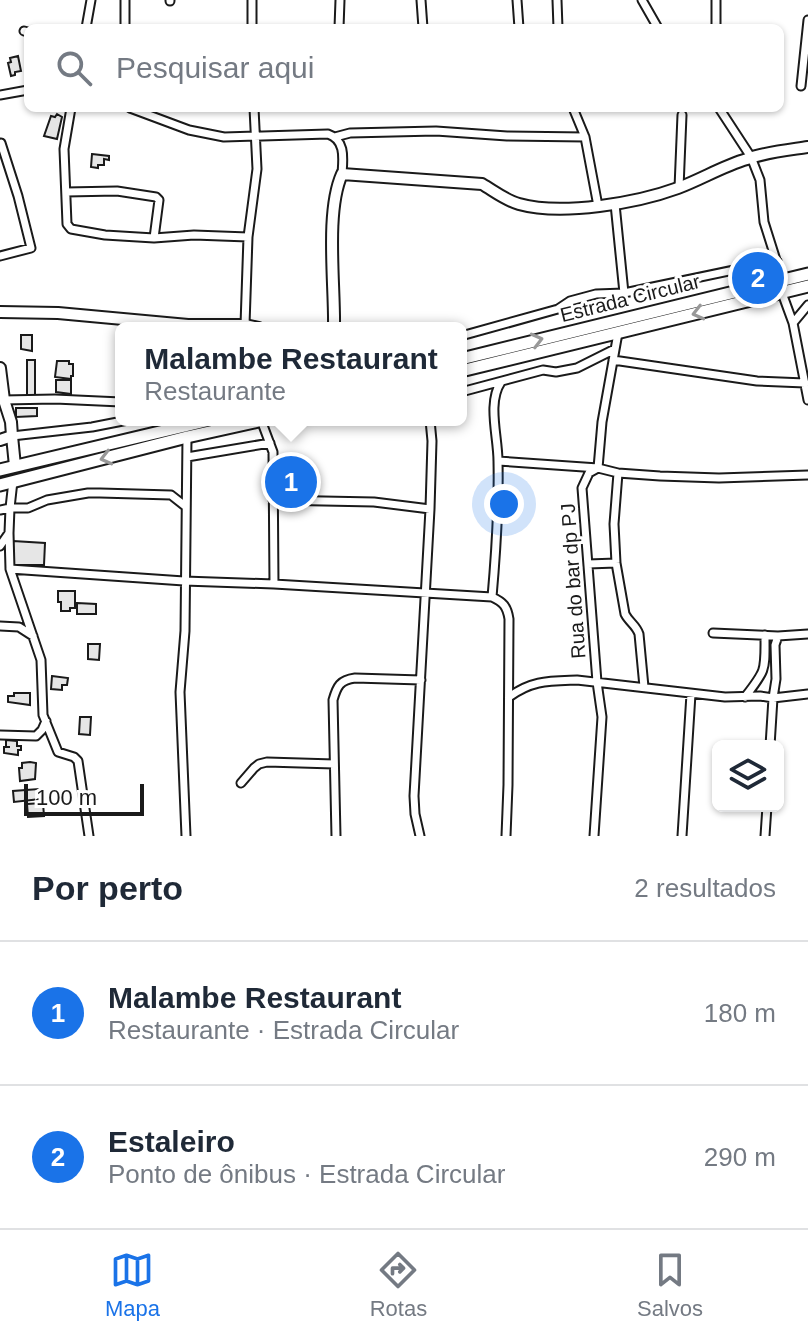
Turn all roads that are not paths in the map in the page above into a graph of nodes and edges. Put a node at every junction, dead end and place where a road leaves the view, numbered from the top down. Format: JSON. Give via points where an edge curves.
{"nodes":[{"id":1,"x":91,"y":0,"type":"edge"},
{"id":2,"x":125,"y":0,"type":"edge"},
{"id":3,"x":252,"y":0,"type":"edge"},
{"id":4,"x":340,"y":0,"type":"edge"},
{"id":5,"x":421,"y":0,"type":"edge"},
{"id":6,"x":517,"y":0,"type":"edge"},
{"id":7,"x":557,"y":0,"type":"edge"},
{"id":8,"x":642,"y":0,"type":"edge"},
{"id":9,"x":716,"y":0,"type":"edge"},
{"id":10,"x":808,"y":20,"type":"edge"},
{"id":11,"x":87,"y":24,"type":"edge"},
{"id":12,"x":125,"y":24,"type":"edge"},
{"id":13,"x":252,"y":24,"type":"edge"},
{"id":14,"x":340,"y":24,"type":"edge"},
{"id":15,"x":423,"y":24,"type":"edge"},
{"id":16,"x":519,"y":24,"type":"edge"},
{"id":17,"x":558,"y":24,"type":"edge"},
{"id":18,"x":656,"y":24,"type":"edge"},
{"id":19,"x":716,"y":24,"type":"edge"},
{"id":20,"x":801,"y":86,"type":"dead end"},
{"id":21,"x":24,"y":91,"type":"edge"},
{"id":22,"x":0,"y":95,"type":"edge"},
{"id":23,"x":70,"y":112,"type":"edge"},
{"id":24,"x":141,"y":112,"type":"edge"},
{"id":25,"x":254,"y":112,"type":"edge"},
{"id":26,"x":575,"y":112,"type":"edge"},
{"id":27,"x":722,"y":112,"type":"edge"},
{"id":28,"x":682,"y":115,"type":"dead end"},
{"id":29,"x":255,"y":136,"type":"junction"},
{"id":30,"x":335,"y":137,"type":"junction"},
{"id":31,"x":585,"y":137,"type":"junction"},
{"id":32,"x":1,"y":143,"type":"edge"},
{"id":33,"x":808,"y":147,"type":"edge"},
{"id":34,"x":751,"y":157,"type":"junction"},
{"id":35,"x":342,"y":174,"type":"junction"},
{"id":36,"x":679,"y":188,"type":"junction"},
{"id":37,"x":66,"y":192,"type":"junction"},
{"id":38,"x":615,"y":204,"type":"junction"},
{"id":39,"x":598,"y":206,"type":"junction"},
{"id":40,"x":248,"y":237,"type":"junction"},
{"id":41,"x":154,"y":238,"type":"junction"},
{"id":42,"x":0,"y":256,"type":"edge"},
{"id":43,"x":777,"y":261,"type":"junction"},
{"id":44,"x":808,"y":274,"type":"edge"},
{"id":45,"x":782,"y":279,"type":"junction"},
{"id":46,"x":808,"y":286,"type":"edge"},
{"id":47,"x":624,"y":293,"type":"junction"},
{"id":48,"x":782,"y":293,"type":"junction"},
{"id":49,"x":808,"y":305,"type":"edge"},
{"id":50,"x":0,"y":312,"type":"edge"},
{"id":51,"x":148,"y":322,"type":"edge"},
{"id":52,"x":245,"y":322,"type":"edge"},
{"id":53,"x":334,"y":322,"type":"edge"},
{"id":54,"x":793,"y":323,"type":"junction"},
{"id":55,"x":618,"y":333,"type":"junction"},
{"id":56,"x":467,"y":334,"type":"edge"},
{"id":57,"x":615,"y":349,"type":"junction"},
{"id":58,"x":467,"y":358,"type":"edge"},
{"id":59,"x":613,"y":360,"type":"junction"},
{"id":60,"x":0,"y":368,"type":"edge"},
{"id":61,"x":467,"y":370,"type":"edge"},
{"id":62,"x":805,"y":383,"type":"junction"},
{"id":63,"x":492,"y":387,"type":"junction"},
{"id":64,"x":467,"y":391,"type":"edge"},
{"id":65,"x":2,"y":399,"type":"edge"},
{"id":66,"x":808,"y":400,"type":"edge"},
{"id":67,"x":115,"y":402,"type":"edge"},
{"id":68,"x":115,"y":423,"type":"edge"},
{"id":69,"x":178,"y":426,"type":"edge"},
{"id":70,"x":236,"y":426,"type":"edge"},
{"id":71,"x":264,"y":426,"type":"edge"},
{"id":72,"x":431,"y":426,"type":"edge"},
{"id":73,"x":12,"y":436,"type":"junction"},
{"id":74,"x":187,"y":437,"type":"junction"},
{"id":75,"x":0,"y":440,"type":"edge"},
{"id":76,"x":270,"y":443,"type":"junction"},
{"id":77,"x":187,"y":457,"type":"junction"},
{"id":78,"x":498,"y":461,"type":"junction"},
{"id":79,"x":15,"y":466,"type":"junction"},
{"id":80,"x":598,"y":468,"type":"junction"},
{"id":81,"x":0,"y":470,"type":"edge"},
{"id":82,"x":618,"y":473,"type":"junction"},
{"id":83,"x":808,"y":475,"type":"edge"},
{"id":84,"x":13,"y":481,"type":"junction"},
{"id":85,"x":186,"y":482,"type":"junction"},
{"id":86,"x":0,"y":485,"type":"edge"},
{"id":87,"x":171,"y":495,"type":"junction"},
{"id":88,"x":273,"y":500,"type":"junction"},
{"id":89,"x":185,"y":506,"type":"junction"},
{"id":90,"x":10,"y":508,"type":"junction"},
{"id":91,"x":430,"y":509,"type":"junction"},
{"id":92,"x":0,"y":510,"type":"edge"},
{"id":93,"x":9,"y":533,"type":"junction"},
{"id":94,"x":0,"y":546,"type":"edge"},
{"id":95,"x":616,"y":563,"type":"junction"},
{"id":96,"x":588,"y":564,"type":"junction"},
{"id":97,"x":10,"y":569,"type":"junction"},
{"id":98,"x":184,"y":581,"type":"junction"},
{"id":99,"x":274,"y":584,"type":"junction"},
{"id":100,"x":427,"y":593,"type":"junction"},
{"id":101,"x":492,"y":597,"type":"junction"},
{"id":102,"x":0,"y":626,"type":"edge"},
{"id":103,"x":713,"y":633,"type":"dead end"},
{"id":104,"x":808,"y":634,"type":"edge"},
{"id":105,"x":765,"y":635,"type":"junction"},
{"id":106,"x":33,"y":636,"type":"junction"},
{"id":107,"x":778,"y":636,"type":"junction"},
{"id":108,"x":421,"y":680,"type":"junction"},
{"id":109,"x":508,"y":681,"type":"junction"},
{"id":110,"x":597,"y":682,"type":"junction"},
{"id":111,"x":524,"y":687,"type":"junction"},
{"id":112,"x":644,"y":687,"type":"junction"},
{"id":113,"x":691,"y":694,"type":"junction"},
{"id":114,"x":808,"y":694,"type":"edge"},
{"id":115,"x":509,"y":697,"type":"junction"},
{"id":116,"x":745,"y":697,"type":"junction"},
{"id":117,"x":773,"y":698,"type":"junction"},
{"id":118,"x":46,"y":721,"type":"junction"},
{"id":119,"x":0,"y":735,"type":"edge"},
{"id":120,"x":36,"y":736,"type":"junction"},
{"id":121,"x":51,"y":736,"type":"junction"},
{"id":122,"x":770,"y":740,"type":"edge"},
{"id":123,"x":334,"y":764,"type":"junction"},
{"id":124,"x":241,"y":783,"type":"dead end"},
{"id":125,"x":767,"y":812,"type":"edge"},
{"id":126,"x":89,"y":836,"type":"edge"},
{"id":127,"x":186,"y":836,"type":"edge"},
{"id":128,"x":336,"y":836,"type":"edge"},
{"id":129,"x":420,"y":836,"type":"edge"},
{"id":130,"x":506,"y":836,"type":"edge"},
{"id":131,"x":594,"y":836,"type":"edge"},
{"id":132,"x":682,"y":836,"type":"edge"},
{"id":133,"x":765,"y":836,"type":"edge"}],
"edges":[{"from":1,"to":11,"type":"street"},
{"from":2,"to":12,"type":"street"},
{"from":3,"to":13,"type":"street"},
{"from":4,"to":14,"type":"street"},
{"from":5,"to":15,"type":"street"},
{"from":6,"to":16,"type":"street"},
{"from":7,"to":17,"type":"street"},
{"from":8,"to":18,"type":"street"},
{"from":9,"to":19,"type":"street"},
{"from":10,"to":20,"type":"street"},
{"from":21,"to":22,"type":"street"},
{"from":23,"to":37,"type":"street","via":[[64,149]]},
{"from":24,"to":29,"type":"street","via":[[205,134]]},
{"from":25,"to":29,"type":"street"},
{"from":26,"to":31,"type":"street"},
{"from":27,"to":34,"type":"street"},
{"from":28,"to":36,"type":"street"},
{"from":29,"to":30,"type":"street"},
{"from":29,"to":40,"type":"street","via":[[256,189]]},
{"from":30,"to":31,"type":"street","via":[[436,131]]},
{"from":30,"to":35,"type":"street","via":[[341,145]]},
{"from":31,"to":39,"type":"street"},
{"from":32,"to":42,"type":"street","via":[[31,248]]},
{"from":33,"to":34,"type":"street"},
{"from":34,"to":36,"type":"street"},
{"from":34,"to":43,"type":"street"},
{"from":35,"to":39,"type":"street","via":[[482,184],[518,204],[541,208]]},
{"from":35,"to":53,"type":"street","via":[[332,254]]},
{"from":36,"to":38,"type":"street"},
{"from":37,"to":41,"type":"street","via":[[71,229]]},
{"from":37,"to":41,"type":"street","via":[[156,197]]},
{"from":38,"to":39,"type":"street"},
{"from":38,"to":47,"type":"street"},
{"from":40,"to":41,"type":"street"},
{"from":40,"to":52,"type":"street"},
{"from":43,"to":45,"type":"street"},
{"from":43,"to":47,"type":"street"},
{"from":44,"to":45,"type":"main road","name":"Estrada Circular"},
{"from":58,"to":45,"type":"main road","name":"Estrada Circular","one_way":true},
{"from":46,"to":48,"type":"main road","name":"Estrada Circular"},
{"from":47,"to":56,"type":"street","via":[[596,294]]},
{"from":48,"to":54,"type":"street"},
{"from":48,"to":55,"type":"main road","name":"Estrada Circular","one_way":true},
{"from":49,"to":54,"type":"street"},
{"from":50,"to":51,"type":"street"},
{"from":54,"to":62,"type":"street"},
{"from":55,"to":57,"type":"street","name":"Rua do bar dp PJ"},
{"from":55,"to":61,"type":"main road","name":"Estrada Circular"},
{"from":57,"to":59,"type":"street","name":"Rua do bar dp PJ"},
{"from":57,"to":63,"type":"street","via":[[577,368],[543,370]]},
{"from":59,"to":62,"type":"street"},
{"from":59,"to":80,"type":"street","name":"Rua do bar dp PJ"},
{"from":60,"to":65,"type":"street"},
{"from":62,"to":66,"type":"street"},
{"from":63,"to":64,"type":"street"},
{"from":63,"to":78,"type":"street"},
{"from":65,"to":67,"type":"street"},
{"from":65,"to":73,"type":"street"},
{"from":68,"to":73,"type":"street"},
{"from":69,"to":79,"type":"main road"},
{"from":70,"to":74,"type":"main road"},
{"from":71,"to":76,"type":"street"},
{"from":72,"to":91,"type":"street"},
{"from":73,"to":75,"type":"street"},
{"from":73,"to":79,"type":"street"},
{"from":74,"to":77,"type":"street"},
{"from":74,"to":84,"type":"main road","one_way":true},
{"from":76,"to":77,"type":"street"},
{"from":76,"to":88,"type":"street"},
{"from":77,"to":85,"type":"street"},
{"from":78,"to":80,"type":"street"},
{"from":78,"to":101,"type":"street"},
{"from":79,"to":81,"type":"main road"},
{"from":80,"to":82,"type":"street"},
{"from":80,"to":96,"type":"street","name":"Rua do bar dp PJ","via":[[582,488]]},
{"from":82,"to":83,"type":"street"},
{"from":82,"to":95,"type":"street"},
{"from":84,"to":86,"type":"main road"},
{"from":84,"to":90,"type":"street"},
{"from":85,"to":87,"type":"street"},
{"from":85,"to":89,"type":"street"},
{"from":87,"to":89,"type":"street"},
{"from":87,"to":90,"type":"street","via":[[88,493]]},
{"from":88,"to":91,"type":"street"},
{"from":88,"to":99,"type":"street"},
{"from":89,"to":98,"type":"street"},
{"from":90,"to":92,"type":"street"},
{"from":90,"to":93,"type":"street"},
{"from":91,"to":100,"type":"street"},
{"from":93,"to":94,"type":"street"},
{"from":93,"to":97,"type":"street"},
{"from":95,"to":96,"type":"street"},
{"from":95,"to":112,"type":"street","via":[[625,614],[639,634]]},
{"from":96,"to":110,"type":"street","name":"Rua do bar dp PJ"},
{"from":97,"to":98,"type":"street"},
{"from":97,"to":106,"type":"street"},
{"from":98,"to":99,"type":"street"},
{"from":98,"to":127,"type":"street","via":[[180,692]]},
{"from":99,"to":100,"type":"street"},
{"from":100,"to":101,"type":"street"},
{"from":100,"to":108,"type":"street"},
{"from":101,"to":109,"type":"street","via":[[507,607]]},
{"from":102,"to":106,"type":"street","via":[[19,627]]},
{"from":103,"to":105,"type":"street"},
{"from":104,"to":107,"type":"street"},
{"from":105,"to":107,"type":"street"},
{"from":105,"to":116,"type":"street","via":[[765,668]]},
{"from":106,"to":118,"type":"street","via":[[41,660]]},
{"from":107,"to":117,"type":"street"},
{"from":108,"to":123,"type":"street","via":[[355,678],[340,683],[333,700]]},
{"from":108,"to":129,"type":"street","via":[[414,796]]},
{"from":109,"to":111,"type":"street"},
{"from":109,"to":115,"type":"street"},
{"from":110,"to":111,"type":"street"},
{"from":110,"to":112,"type":"street"},
{"from":110,"to":131,"type":"street","name":"Rua do bar dp PJ","via":[[602,717]]},
{"from":111,"to":115,"type":"street"},
{"from":112,"to":113,"type":"street"},
{"from":113,"to":116,"type":"street"},
{"from":113,"to":132,"type":"street"},
{"from":114,"to":117,"type":"street"},
{"from":115,"to":130,"type":"street"},
{"from":116,"to":117,"type":"street"},
{"from":117,"to":122,"type":"street"},
{"from":118,"to":120,"type":"street"},
{"from":118,"to":121,"type":"street"},
{"from":119,"to":120,"type":"street"},
{"from":120,"to":121,"type":"street"},
{"from":121,"to":126,"type":"street","via":[[58,752],[78,761]]},
{"from":123,"to":124,"type":"street","via":[[267,762]]},
{"from":123,"to":128,"type":"street"},
{"from":125,"to":133,"type":"street"}]}
